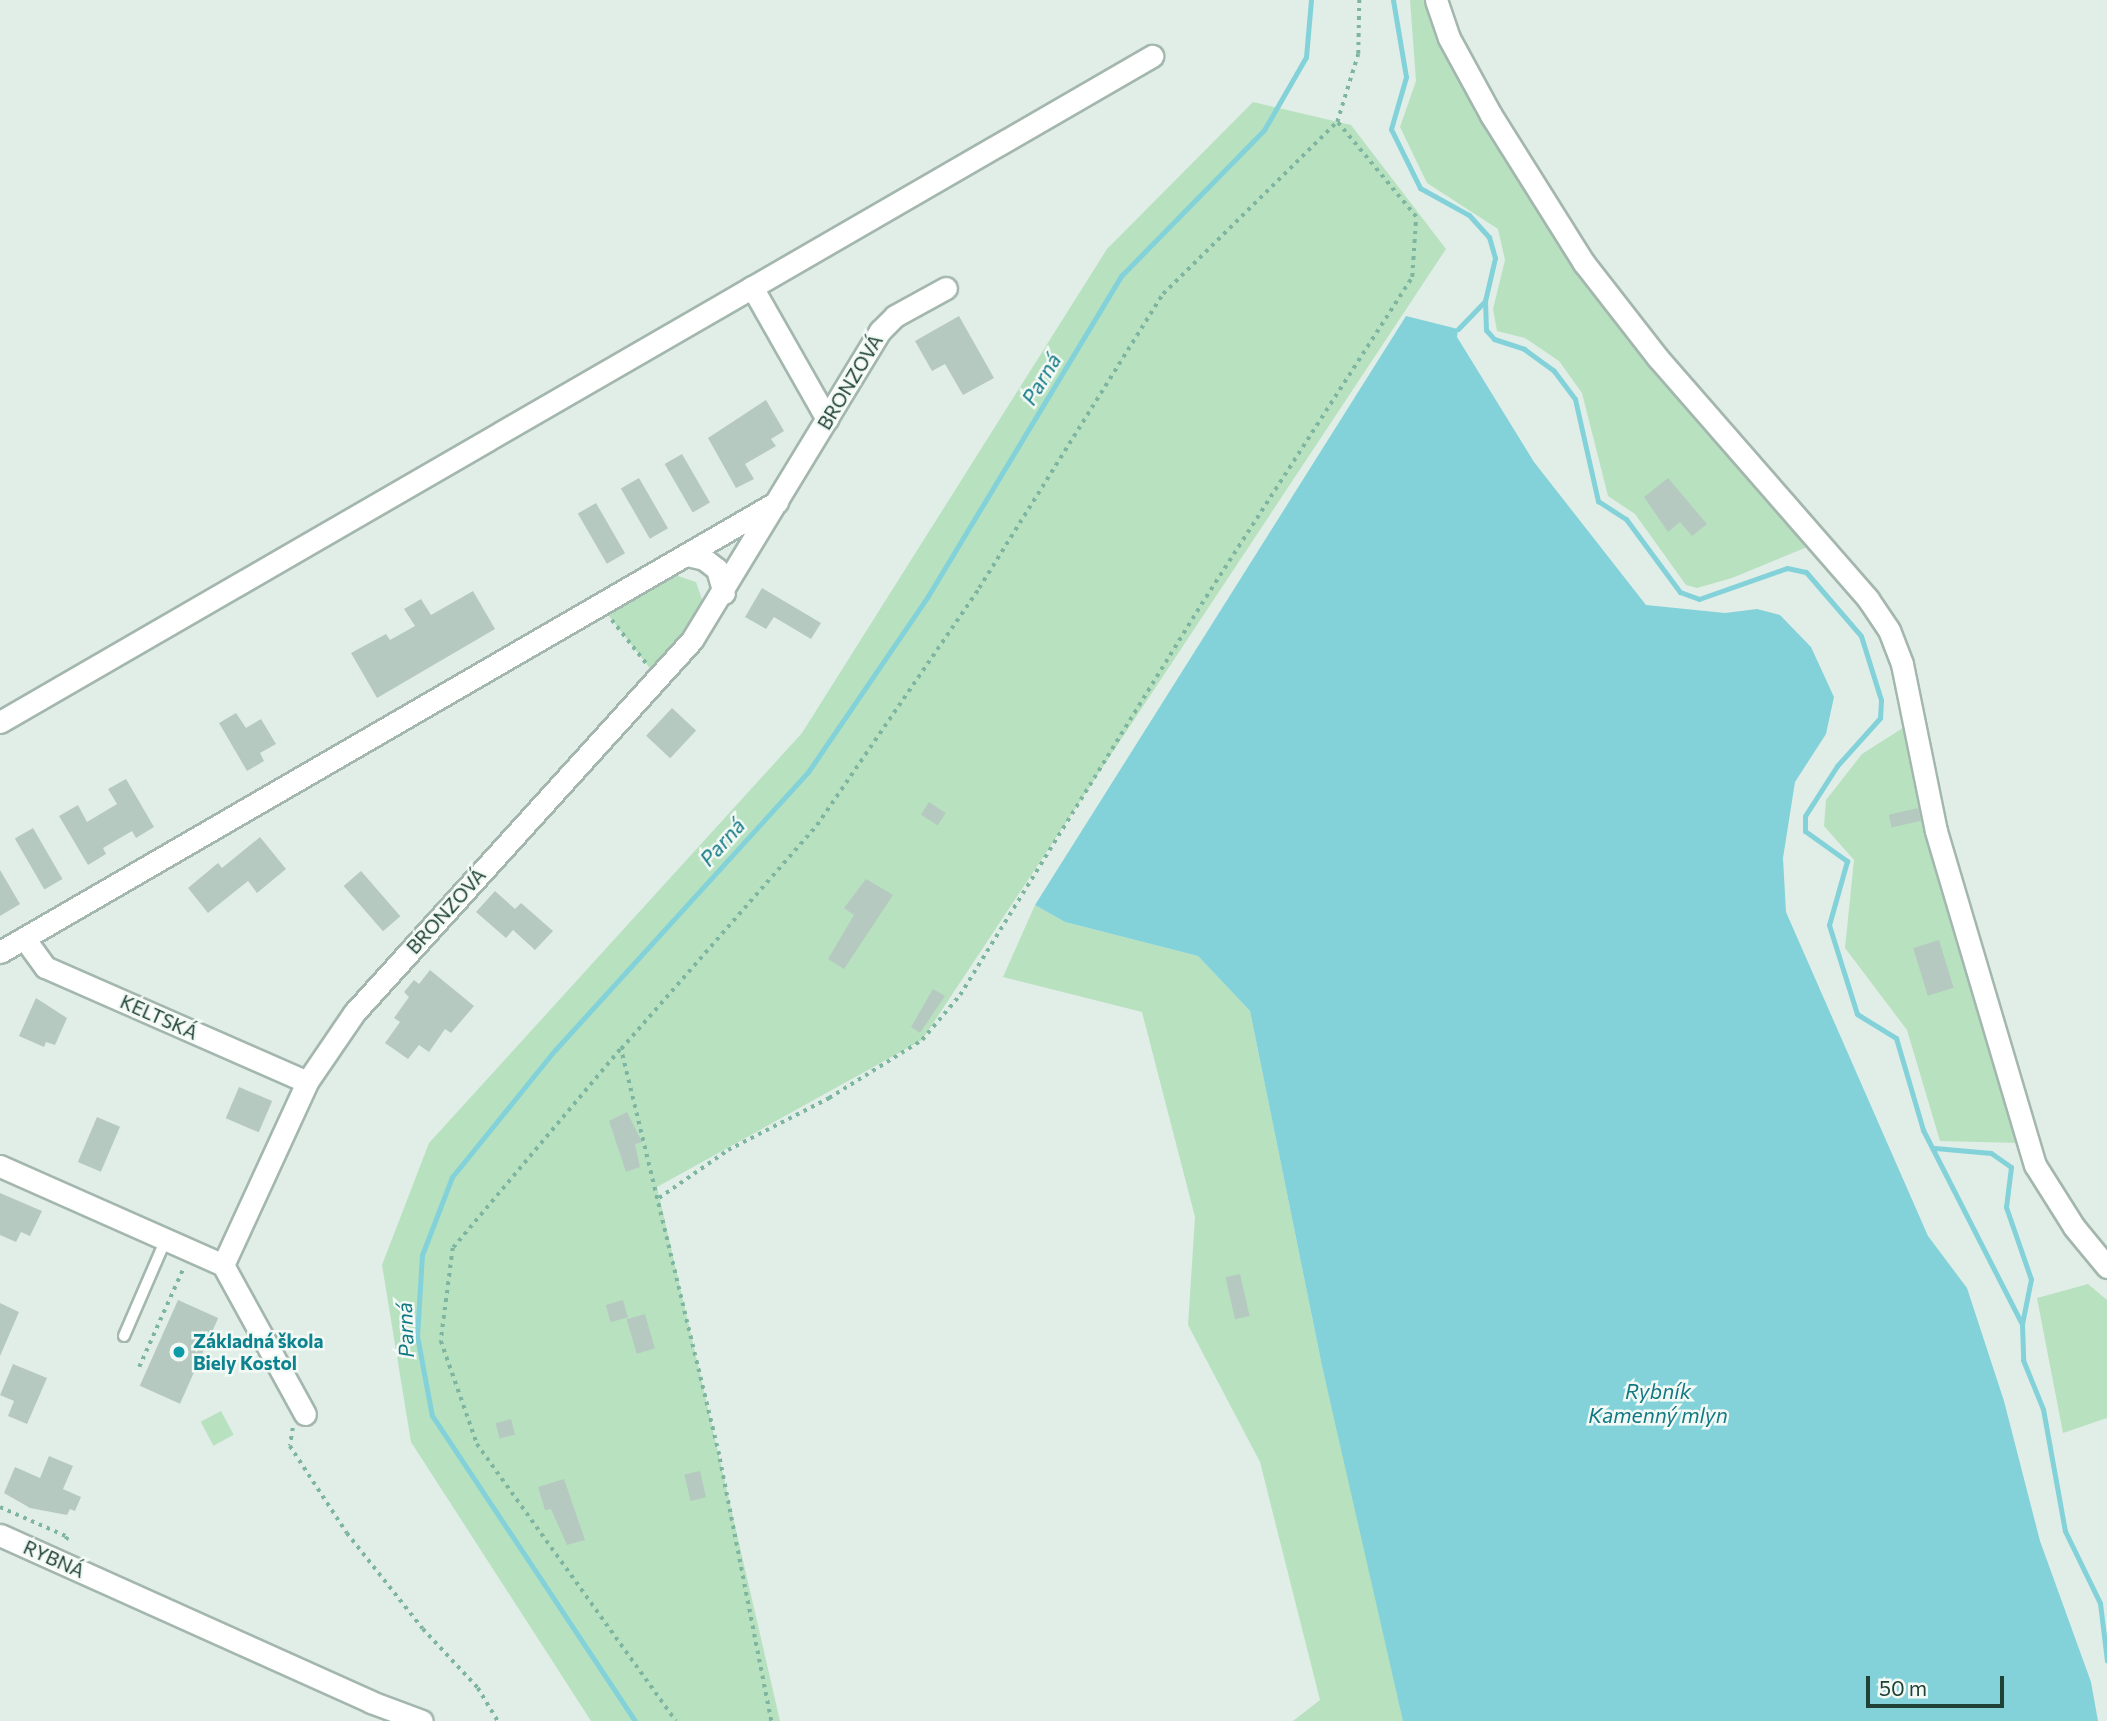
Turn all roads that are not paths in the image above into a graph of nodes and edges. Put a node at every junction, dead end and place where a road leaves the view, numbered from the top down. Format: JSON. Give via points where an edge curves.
{"nodes":[{"id":1,"x":1436,"y":0,"type":"edge"},
{"id":2,"x":1153,"y":56,"type":"dead end"},
{"id":3,"x":752,"y":287,"type":"junction"},
{"id":4,"x":946,"y":288,"type":"dead end"},
{"id":5,"x":827,"y":419,"type":"junction"},
{"id":6,"x":779,"y":501,"type":"junction"},
{"id":7,"x":687,"y":555,"type":"junction"},
{"id":8,"x":724,"y":593,"type":"junction"},
{"id":9,"x":0,"y":722,"type":"edge"},
{"id":10,"x":24,"y":938,"type":"junction"},
{"id":11,"x":0,"y":952,"type":"edge"},
{"id":12,"x":307,"y":1082,"type":"junction"},
{"id":13,"x":0,"y":1166,"type":"edge"},
{"id":14,"x":166,"y":1239,"type":"junction"},
{"id":15,"x":223,"y":1265,"type":"junction"},
{"id":16,"x":2107,"y":1267,"type":"edge"},
{"id":17,"x":124,"y":1336,"type":"dead end"},
{"id":18,"x":300,"y":1417,"type":"road end"},
{"id":19,"x":0,"y":1535,"type":"edge"},
{"id":20,"x":422,"y":1721,"type":"edge"}],
"edges":[{"from":1,"to":16,"type":"street","via":[[1449,38],[1491,115],[1584,263],[1658,358],[1868,599],[1889,630],[1902,664],[1936,831],[2022,1127],[2052,1193]]},
{"from":2,"to":3,"type":"street"},
{"from":3,"to":5,"type":"street"},
{"from":3,"to":9,"type":"street"},
{"from":4,"to":5,"type":"street","name":"BRONZOVÁ","via":[[885,325]]},
{"from":5,"to":6,"type":"street","name":"BRONZOVÁ"},
{"from":6,"to":7,"type":"street","name":"BRONZOVÁ"},
{"from":6,"to":8,"type":"street","name":"BRONZOVÁ"},
{"from":7,"to":8,"type":"street","via":[[711,563],[721,577]]},
{"from":7,"to":10,"type":"street","name":"BRONZOVÁ"},
{"from":8,"to":12,"type":"street","name":"BRONZOVÁ","via":[[692,640],[354,1013]]},
{"from":10,"to":11,"type":"street","name":"BRONZOVÁ"},
{"from":10,"to":12,"type":"street","name":"KELTSKÁ","via":[[46,967]]},
{"from":12,"to":15,"type":"street","name":"BRONZOVÁ"},
{"from":13,"to":14,"type":"street"},
{"from":14,"to":15,"type":"street"},
{"from":14,"to":17,"type":"lane"},
{"from":15,"to":18,"type":"street"},
{"from":19,"to":20,"type":"street","name":"RYBNÁ"}]}
